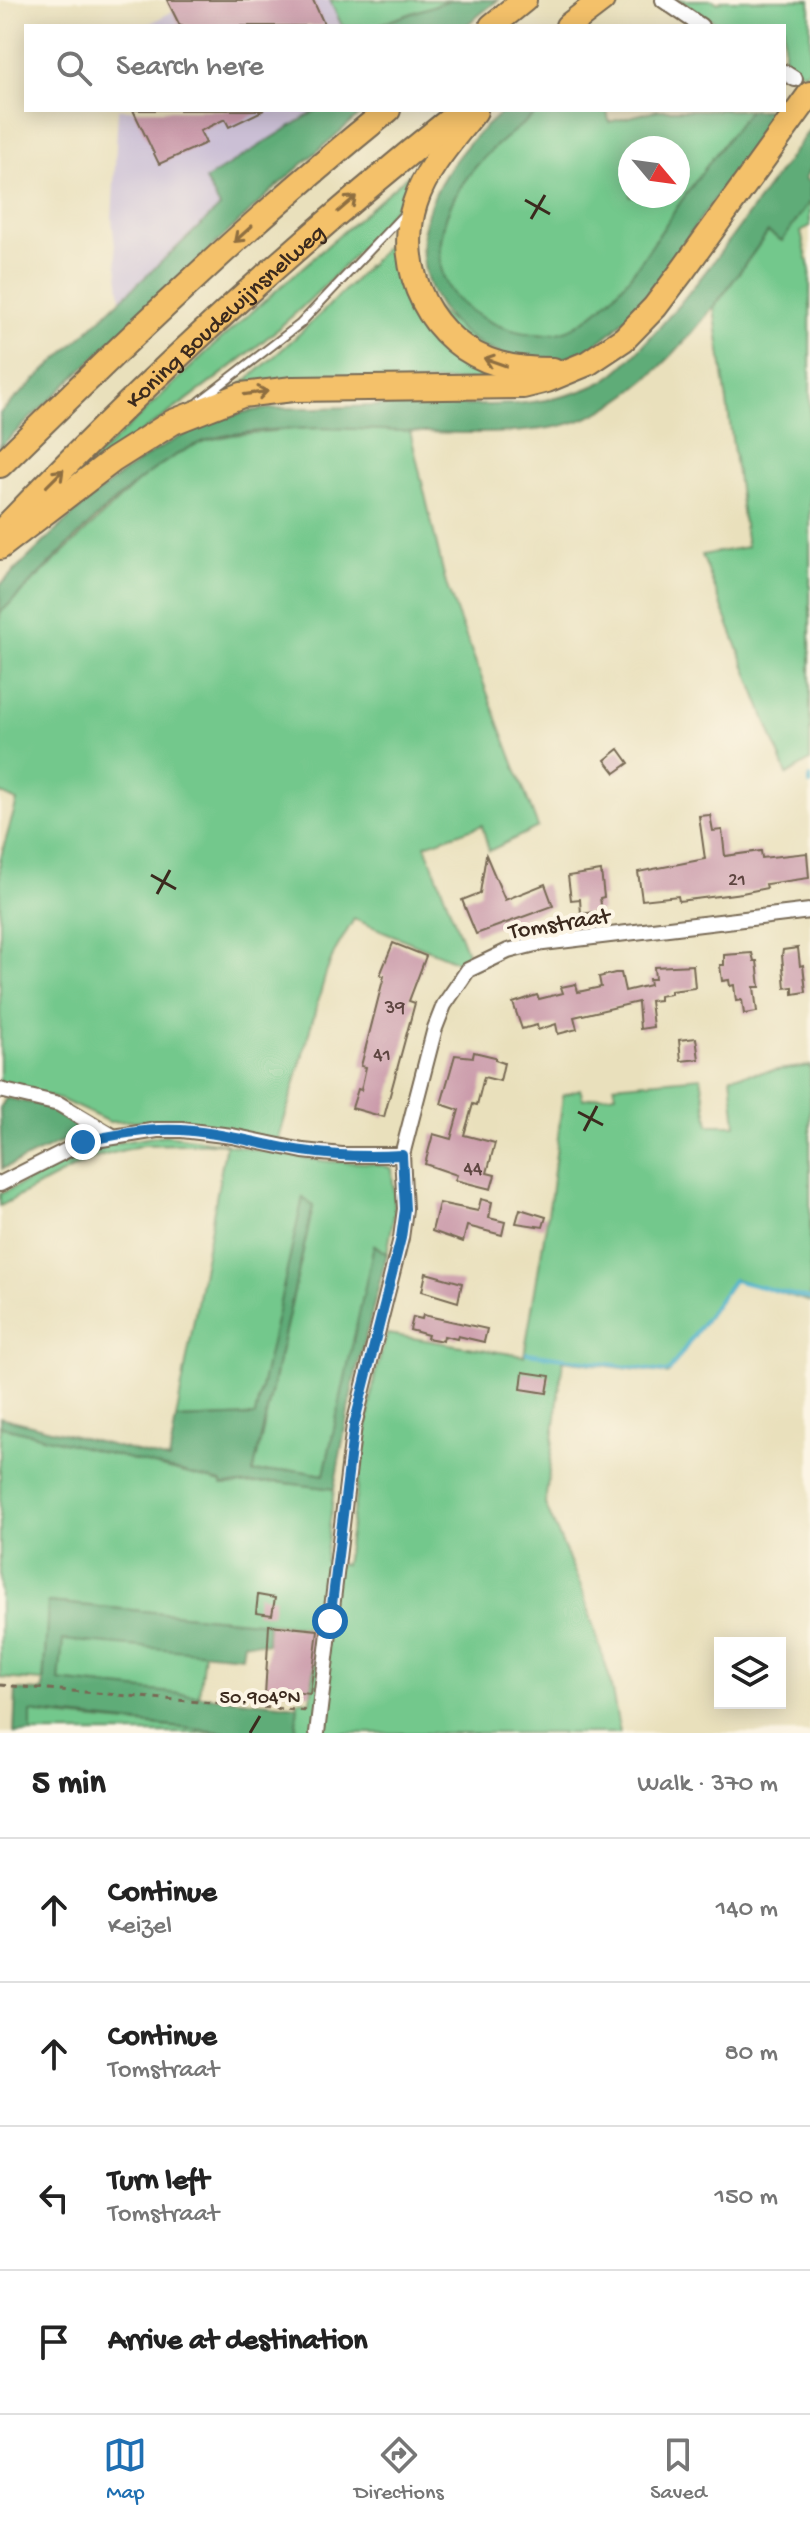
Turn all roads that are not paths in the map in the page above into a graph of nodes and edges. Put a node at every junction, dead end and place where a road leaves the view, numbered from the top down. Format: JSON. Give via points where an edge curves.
{"nodes":[{"id":1,"x":524,"y":0,"type":"edge"},
{"id":2,"x":602,"y":0,"type":"edge"},
{"id":3,"x":663,"y":0,"type":"edge"},
{"id":4,"x":494,"y":24,"type":"edge"},
{"id":5,"x":571,"y":24,"type":"edge"},
{"id":6,"x":698,"y":24,"type":"edge"},
{"id":7,"x":386,"y":112,"type":"edge"},
{"id":8,"x":460,"y":112,"type":"edge"},
{"id":9,"x":474,"y":112,"type":"edge"},
{"id":10,"x":777,"y":112,"type":"edge"},
{"id":11,"x":415,"y":202,"type":"junction"},
{"id":12,"x":572,"y":370,"type":"junction"},
{"id":13,"x":173,"y":422,"type":"junction"},
{"id":14,"x":0,"y":465,"type":"edge"},
{"id":15,"x":0,"y":533,"type":"edge"},
{"id":16,"x":0,"y":547,"type":"edge"},
{"id":17,"x":810,"y":911,"type":"edge"},
{"id":18,"x":0,"y":1090,"type":"edge"},
{"id":19,"x":111,"y":1135,"type":"junction"},
{"id":20,"x":402,"y":1155,"type":"junction"},
{"id":21,"x":0,"y":1184,"type":"edge"},
{"id":22,"x":317,"y":1733,"type":"edge"}],
"edges":[{"from":1,"to":4,"type":"highway"},
{"from":2,"to":5,"type":"highway"},
{"from":3,"to":6,"type":"street"},
{"from":7,"to":14,"type":"highway","name":"Koning Boudewijnsnelweg","one_way":true,"via":[[142,324]]},
{"from":15,"to":8,"type":"highway","name":"Koning Boudewijnsnelweg","one_way":true,"via":[[204,332]]},
{"from":9,"to":11,"type":"highway","via":[[434,165]]},
{"from":10,"to":12,"type":"highway","via":[[655,307],[609,351]]},
{"from":12,"to":11,"type":"highway","one_way":true,"via":[[497,364],[445,331],[413,276],[410,234]]},
{"from":11,"to":13,"type":"lane","via":[[300,324]]},
{"from":13,"to":12,"type":"highway","one_way":true,"via":[[262,391],[500,388],[536,384]]},
{"from":13,"to":16,"type":"highway","via":[[113,460]]},
{"from":17,"to":20,"type":"street","name":"Tomstraat","via":[[535,944],[468,970],[435,1028]]},
{"from":18,"to":19,"type":"street","via":[[59,1104]]},
{"from":19,"to":20,"type":"street","via":[[182,1130],[303,1151]]},
{"from":19,"to":21,"type":"street","via":[[83,1142]]},
{"from":20,"to":22,"type":"street","name":"Tomstraat","via":[[401,1238],[354,1425]]}]}
